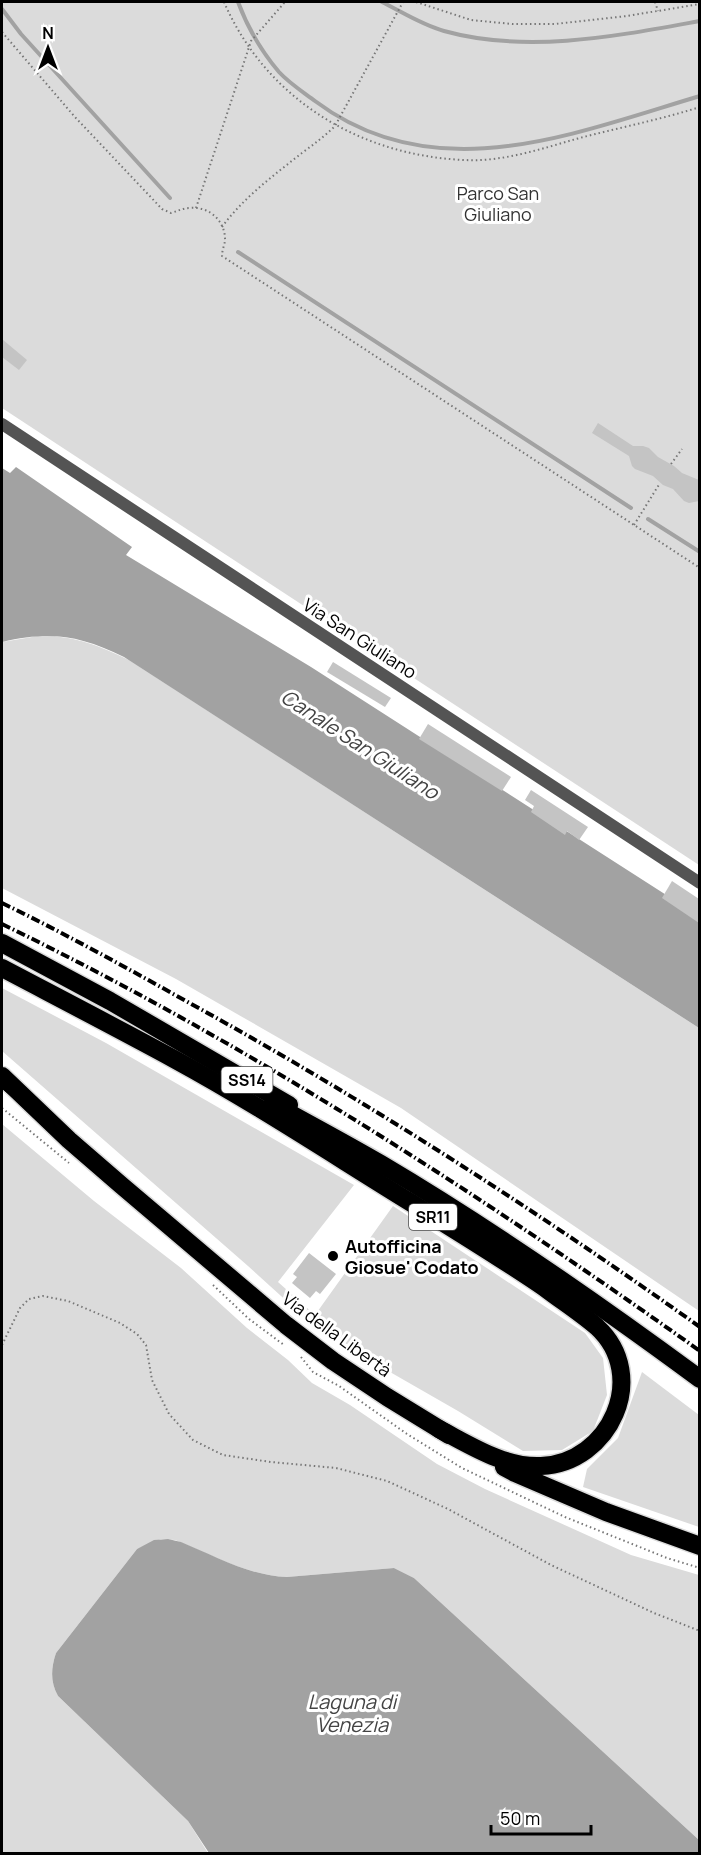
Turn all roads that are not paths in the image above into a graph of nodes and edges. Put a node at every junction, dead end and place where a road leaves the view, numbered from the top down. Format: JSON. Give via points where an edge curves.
{"nodes":[{"id":1,"x":2,"y":423,"type":"edge"},
{"id":2,"x":699,"y":883,"type":"edge"},
{"id":3,"x":2,"y":943,"type":"edge"},
{"id":4,"x":2,"y":961,"type":"edge"},
{"id":5,"x":2,"y":968,"type":"edge"},
{"id":6,"x":2,"y":1076,"type":"edge"},
{"id":7,"x":2,"y":1090,"type":"edge"},
{"id":8,"x":69,"y":1140,"type":"junction"},
{"id":9,"x":381,"y":1165,"type":"junction"},
{"id":10,"x":699,"y":1379,"type":"edge"},
{"id":11,"x":439,"y":1429,"type":"junction"},
{"id":12,"x":699,"y":1546,"type":"edge"}],
"edges":[{"from":1,"to":2,"type":"street","name":"Via San Giuliano"},
{"from":3,"to":9,"type":"highway","number":"SS14","via":[[286,1103]]},
{"from":4,"to":9,"type":"highway","number":"SR11","via":[[170,1048]]},
{"from":5,"to":11,"type":"highway","number":"SR11","via":[[203,1076],[513,1266],[587,1318],[614,1350],[620,1372],[619,1404],[603,1436],[568,1461],[541,1466],[517,1464]]},
{"from":6,"to":8,"type":"highway","name":"Via della Libertà","number":"SR11"},
{"from":7,"to":8,"type":"highway"},
{"from":8,"to":11,"type":"highway","name":"Via della Libertà","number":"SR11","via":[[286,1325],[333,1361]]},
{"from":9,"to":10,"type":"highway","number":"SR11","via":[[534,1263]]},
{"from":11,"to":12,"type":"highway","name":"Via della Libertà","number":"SR11","via":[[515,1473]]}]}
